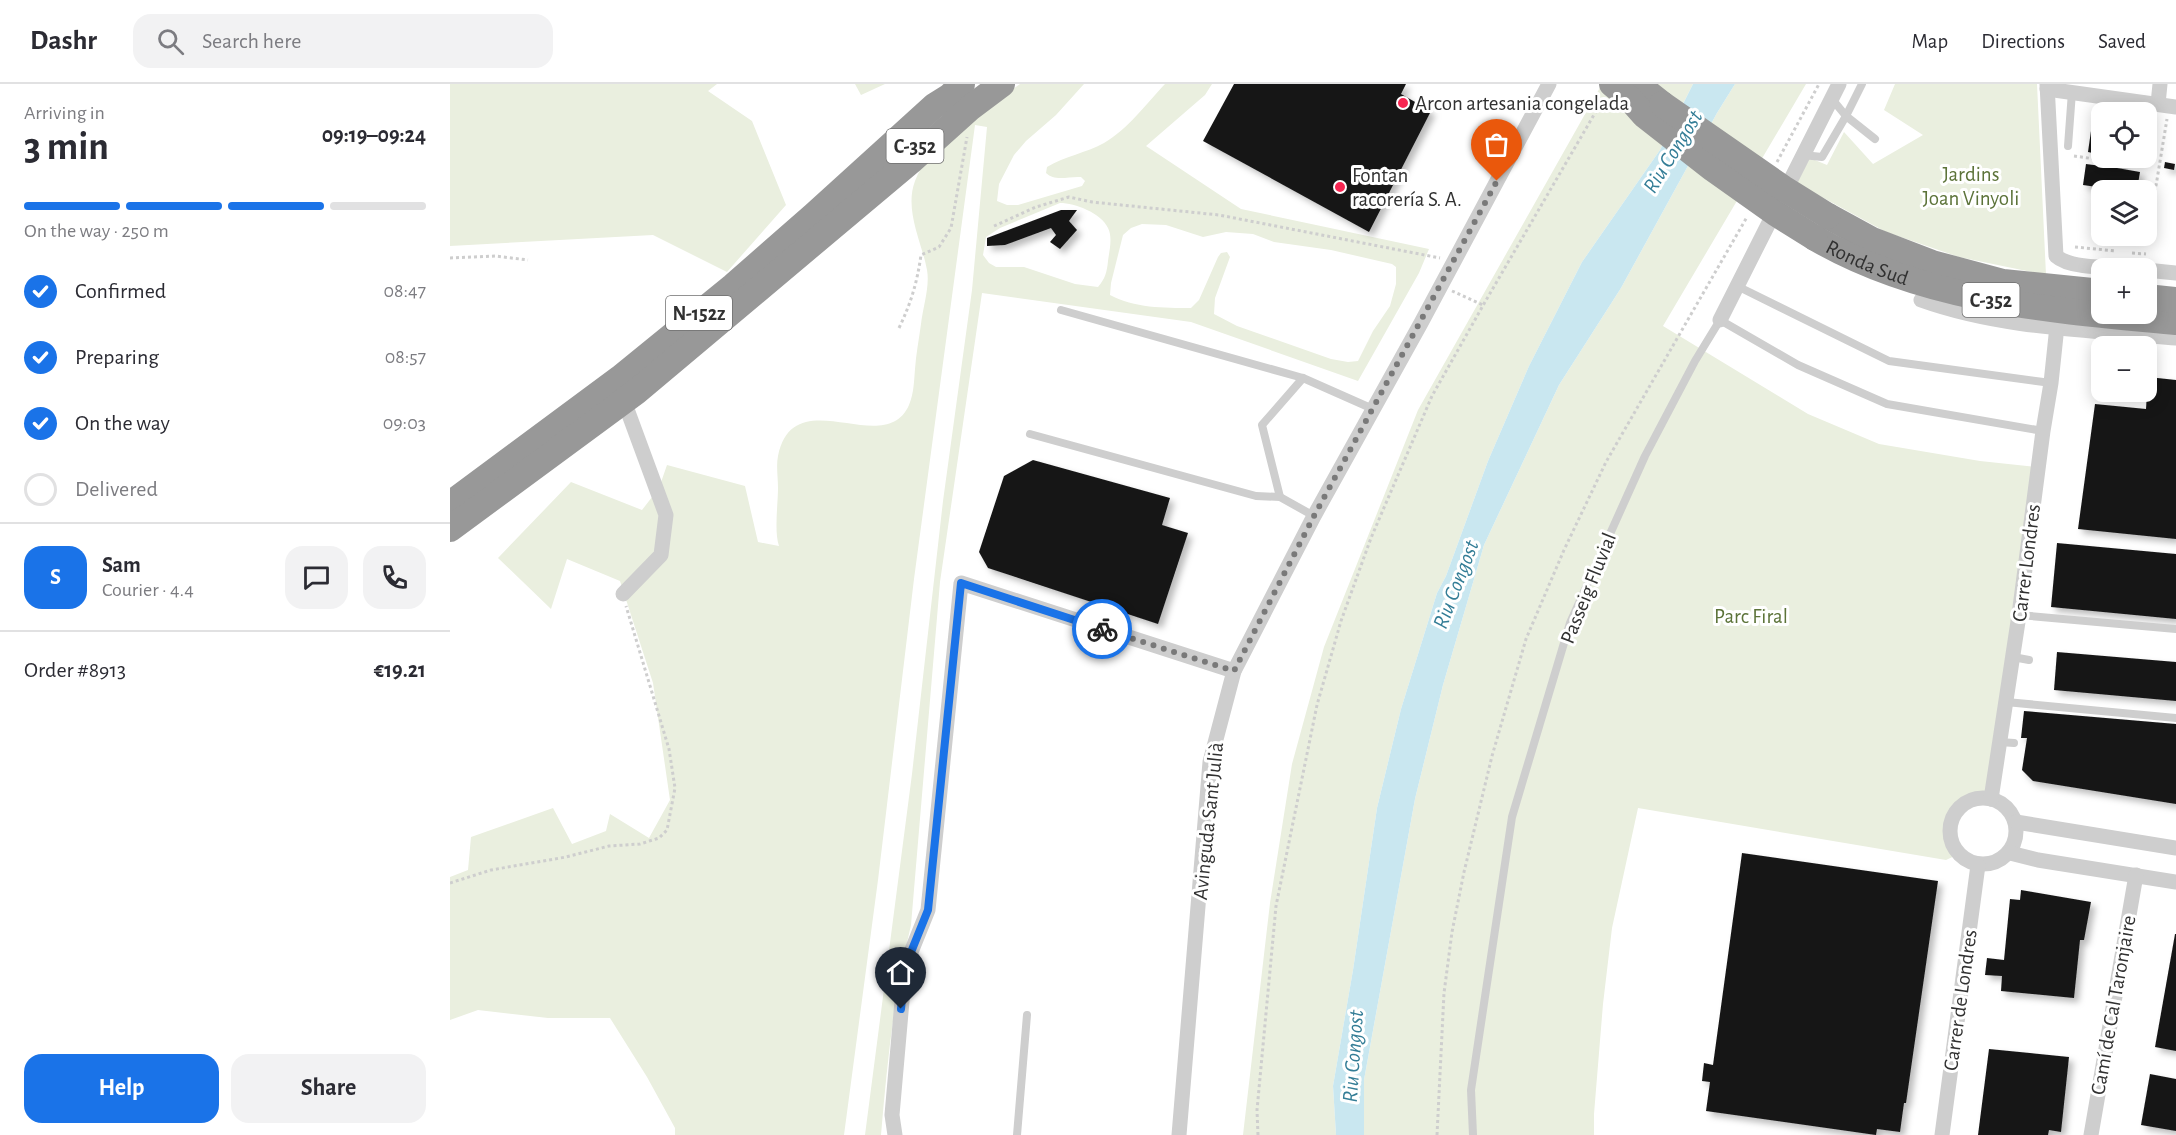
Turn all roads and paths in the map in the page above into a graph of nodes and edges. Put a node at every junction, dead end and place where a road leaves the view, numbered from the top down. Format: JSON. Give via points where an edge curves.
{"nodes":[{"id":1,"x":948,"y":84,"type":"edge"},
{"id":2,"x":962,"y":84,"type":"edge"},
{"id":3,"x":982,"y":84,"type":"edge"},
{"id":4,"x":1002,"y":84,"type":"edge"},
{"id":5,"x":1549,"y":84,"type":"edge"},
{"id":6,"x":1639,"y":84,"type":"edge"},
{"id":7,"x":1819,"y":84,"type":"edge"},
{"id":8,"x":1839,"y":84,"type":"edge"},
{"id":9,"x":1862,"y":84,"type":"edge"},
{"id":10,"x":2160,"y":84,"type":"edge"},
{"id":11,"x":2047,"y":86,"type":"edge"},
{"id":12,"x":1603,"y":89,"type":"edge"},
{"id":13,"x":2072,"y":92,"type":"junction"},
{"id":14,"x":1832,"y":99,"type":"junction"},
{"id":15,"x":2158,"y":104,"type":"junction"},
{"id":16,"x":934,"y":106,"type":"junction"},
{"id":17,"x":2176,"y":107,"type":"edge"},
{"id":18,"x":1653,"y":110,"type":"junction"},
{"id":19,"x":1846,"y":116,"type":"junction"},
{"id":20,"x":2165,"y":130,"type":"dead end"},
{"id":21,"x":969,"y":131,"type":"dead end"},
{"id":22,"x":1875,"y":139,"type":"dead end"},
{"id":23,"x":2068,"y":146,"type":"dead end"},
{"id":24,"x":2065,"y":154,"type":"dead end"},
{"id":25,"x":1803,"y":155,"type":"junction"},
{"id":26,"x":2091,"y":158,"type":"edge"},
{"id":27,"x":1776,"y":163,"type":"dead end"},
{"id":28,"x":2157,"y":180,"type":"edge"},
{"id":29,"x":850,"y":211,"type":"junction"},
{"id":30,"x":994,"y":226,"type":"dead end"},
{"id":31,"x":1840,"y":253,"type":"junction"},
{"id":32,"x":450,"y":258,"type":"edge"},
{"id":33,"x":528,"y":260,"type":"dead end"},
{"id":34,"x":1454,"y":261,"type":"junction"},
{"id":35,"x":2091,"y":265,"type":"edge"},
{"id":36,"x":2157,"y":271,"type":"edge"},
{"id":37,"x":2176,"y":273,"type":"edge"},
{"id":38,"x":1440,"y":286,"type":"junction"},
{"id":39,"x":1737,"y":286,"type":"junction"},
{"id":40,"x":2091,"y":291,"type":"edge"},
{"id":41,"x":2157,"y":298,"type":"edge"},
{"id":42,"x":1921,"y":300,"type":"joint"},
{"id":43,"x":2176,"y":300,"type":"edge"},
{"id":44,"x":1483,"y":305,"type":"junction"},
{"id":45,"x":1061,"y":310,"type":"dead end"},
{"id":46,"x":1719,"y":320,"type":"junction"},
{"id":47,"x":2176,"y":322,"type":"edge"},
{"id":48,"x":2057,"y":327,"type":"junction"},
{"id":49,"x":899,"y":328,"type":"dead end"},
{"id":50,"x":2176,"y":338,"type":"edge"},
{"id":51,"x":1303,"y":378,"type":"junction"},
{"id":52,"x":2051,"y":383,"type":"junction"},
{"id":53,"x":624,"y":401,"type":"junction"},
{"id":54,"x":1373,"y":409,"type":"junction"},
{"id":55,"x":2043,"y":432,"type":"junction"},
{"id":56,"x":1030,"y":434,"type":"dead end"},
{"id":57,"x":1280,"y":497,"type":"junction"},
{"id":58,"x":450,"y":504,"type":"edge"},
{"id":59,"x":1314,"y":516,"type":"junction"},
{"id":60,"x":450,"y":530,"type":"edge"},
{"id":61,"x":623,"y":594,"type":"joint"},
{"id":62,"x":2019,"y":615,"type":"junction"},
{"id":63,"x":2176,"y":629,"type":"edge"},
{"id":64,"x":2013,"y":657,"type":"junction"},
{"id":65,"x":2029,"y":660,"type":"dead end"},
{"id":66,"x":1234,"y":671,"type":"junction"},
{"id":67,"x":2006,"y":702,"type":"junction"},
{"id":68,"x":2176,"y":717,"type":"edge"},
{"id":69,"x":1991,"y":799,"type":"junction"},
{"id":70,"x":2016,"y":822,"type":"junction"},
{"id":71,"x":2176,"y":848,"type":"edge"},
{"id":72,"x":2010,"y":853,"type":"junction"},
{"id":73,"x":1978,"y":865,"type":"junction"},
{"id":74,"x":2136,"y":875,"type":"junction"},
{"id":75,"x":2176,"y":882,"type":"edge"},
{"id":76,"x":450,"y":883,"type":"edge"},
{"id":77,"x":1027,"y":1015,"type":"dead end"},
{"id":78,"x":895,"y":1135,"type":"edge"},
{"id":79,"x":1017,"y":1135,"type":"edge"},
{"id":80,"x":1179,"y":1135,"type":"edge"},
{"id":81,"x":1258,"y":1135,"type":"edge"},
{"id":82,"x":1473,"y":1135,"type":"edge"},
{"id":83,"x":1941,"y":1135,"type":"edge"},
{"id":84,"x":2091,"y":1135,"type":"edge"}],
"edges":[{"from":1,"to":16,"type":"highway","number":"N-152z"},
{"from":2,"to":16,"type":"highway","number":"C-352"},
{"from":3,"to":29,"type":"highway","number":"C-352"},
{"from":4,"to":29,"type":"highway","number":"N-152z"},
{"from":5,"to":34,"type":"street","name":"Avinguda Sant Julià"},
{"from":6,"to":18,"type":"highway"},
{"from":7,"to":27,"type":"path"},
{"from":8,"to":14,"type":"street","name":"Passeig Fluvial"},
{"from":9,"to":19,"type":"lane"},
{"from":10,"to":15,"type":"street"},
{"from":11,"to":13,"type":"street"},
{"from":11,"to":35,"type":"street","via":[[2056,256],[2072,264]]},
{"from":12,"to":18,"type":"highway","via":[[1623,105]]},
{"from":12,"to":44,"type":"path"},
{"from":13,"to":15,"type":"street"},
{"from":13,"to":23,"type":"lane"},
{"from":14,"to":19,"type":"lane"},
{"from":14,"to":25,"type":"street","name":"Passeig Fluvial"},
{"from":15,"to":17,"type":"street"},
{"from":16,"to":58,"type":"highway","number":"N-152z","via":[[814,215],[646,357]]},
{"from":18,"to":31,"type":"highway","name":"Ronda Sud","number":"C-352","bridge":true,"via":[[1740,188]]},
{"from":18,"to":40,"type":"highway","name":"Ronda Sud","number":"C-352","bridge":true,"via":[[1872,240],[1942,266],[2003,282]]},
{"from":19,"to":22,"type":"lane"},
{"from":19,"to":25,"type":"lane","via":[[1822,157]]},
{"from":20,"to":28,"type":"path"},
{"from":21,"to":49,"type":"path","via":[[951,228],[939,247],[921,255],[911,303]]},
{"from":24,"to":26,"type":"path"},
{"from":25,"to":39,"type":"street","name":"Passeig Fluvial"},
{"from":29,"to":53,"type":"highway","number":"N-152z"},
{"from":30,"to":34,"type":"path","via":[[1069,197],[1219,215]]},
{"from":31,"to":42,"type":"highway","via":[[1870,277]]},
{"from":31,"to":47,"type":"highway","name":"Ronda Sud","number":"C-352","via":[[1917,283],[1962,294],[2020,305]]},
{"from":32,"to":33,"type":"path","via":[[495,256]]},
{"from":34,"to":38,"type":"street","name":"Avinguda Sant Julià"},
{"from":36,"to":37,"type":"street"},
{"from":38,"to":44,"type":"path"},
{"from":38,"to":54,"type":"street","name":"Avinguda Sant Julià"},
{"from":39,"to":46,"type":"street","name":"Passeig Fluvial"},
{"from":39,"to":52,"type":"lane","via":[[1889,361]]},
{"from":41,"to":43,"type":"highway"},
{"from":42,"to":48,"type":"street","via":[[1994,320]]},
{"from":44,"to":81,"type":"path","via":[[1432,396],[1371,538],[1341,621],[1317,705],[1276,906]]},
{"from":45,"to":51,"type":"lane"},
{"from":46,"to":55,"type":"lane","via":[[1798,365],[1887,404]]},
{"from":46,"to":82,"type":"lane","name":"Passeig Fluvial","via":[[1645,456],[1567,634],[1512,817],[1471,1090]]},
{"from":48,"to":50,"type":"street"},
{"from":48,"to":52,"type":"street","name":"Carrer Londres"},
{"from":51,"to":54,"type":"lane"},
{"from":51,"to":57,"type":"lane","via":[[1262,425]]},
{"from":52,"to":55,"type":"street","name":"Carrer Londres"},
{"from":53,"to":60,"type":"highway","number":"N-152z"},
{"from":53,"to":61,"type":"street","via":[[666,515],[661,555]]},
{"from":54,"to":59,"type":"street","name":"Avinguda Sant Julià"},
{"from":55,"to":62,"type":"street","name":"Carrer Londres"},
{"from":56,"to":57,"type":"lane","via":[[1256,496]]},
{"from":57,"to":59,"type":"lane"},
{"from":59,"to":66,"type":"street","name":"Avinguda Sant Julià"},
{"from":61,"to":76,"type":"path","via":[[669,749],[675,788],[666,830],[659,838],[640,844],[609,846],[491,870]]},
{"from":62,"to":63,"type":"lane"},
{"from":62,"to":64,"type":"street","name":"Carrer Londres"},
{"from":64,"to":65,"type":"lane"},
{"from":64,"to":67,"type":"street","name":"Carrer Londres"},
{"from":66,"to":78,"type":"street","via":[[961,583],[928,910],[905,967],[892,1115]]},
{"from":66,"to":80,"type":"street","name":"Avinguda Sant Julià","via":[[1210,762]]},
{"from":67,"to":68,"type":"lane"},
{"from":67,"to":69,"type":"street","name":"Carrer Londres","via":[[2007,742]]},
{"from":69,"to":70,"type":"street","via":[[2002,803]]},
{"from":69,"to":73,"type":"street","via":[[1967,803],[1952,822],[1950,833],[1959,854]]},
{"from":70,"to":71,"type":"street"},
{"from":70,"to":72,"type":"street","via":[[2017,833]]},
{"from":72,"to":73,"type":"street","via":[[1990,864]]},
{"from":72,"to":74,"type":"street"},
{"from":73,"to":83,"type":"street","name":"Carrer de Londres"},
{"from":74,"to":75,"type":"street"},
{"from":74,"to":84,"type":"street","name":"Camí de Cal Taronjaire"},
{"from":77,"to":79,"type":"lane"}]}
